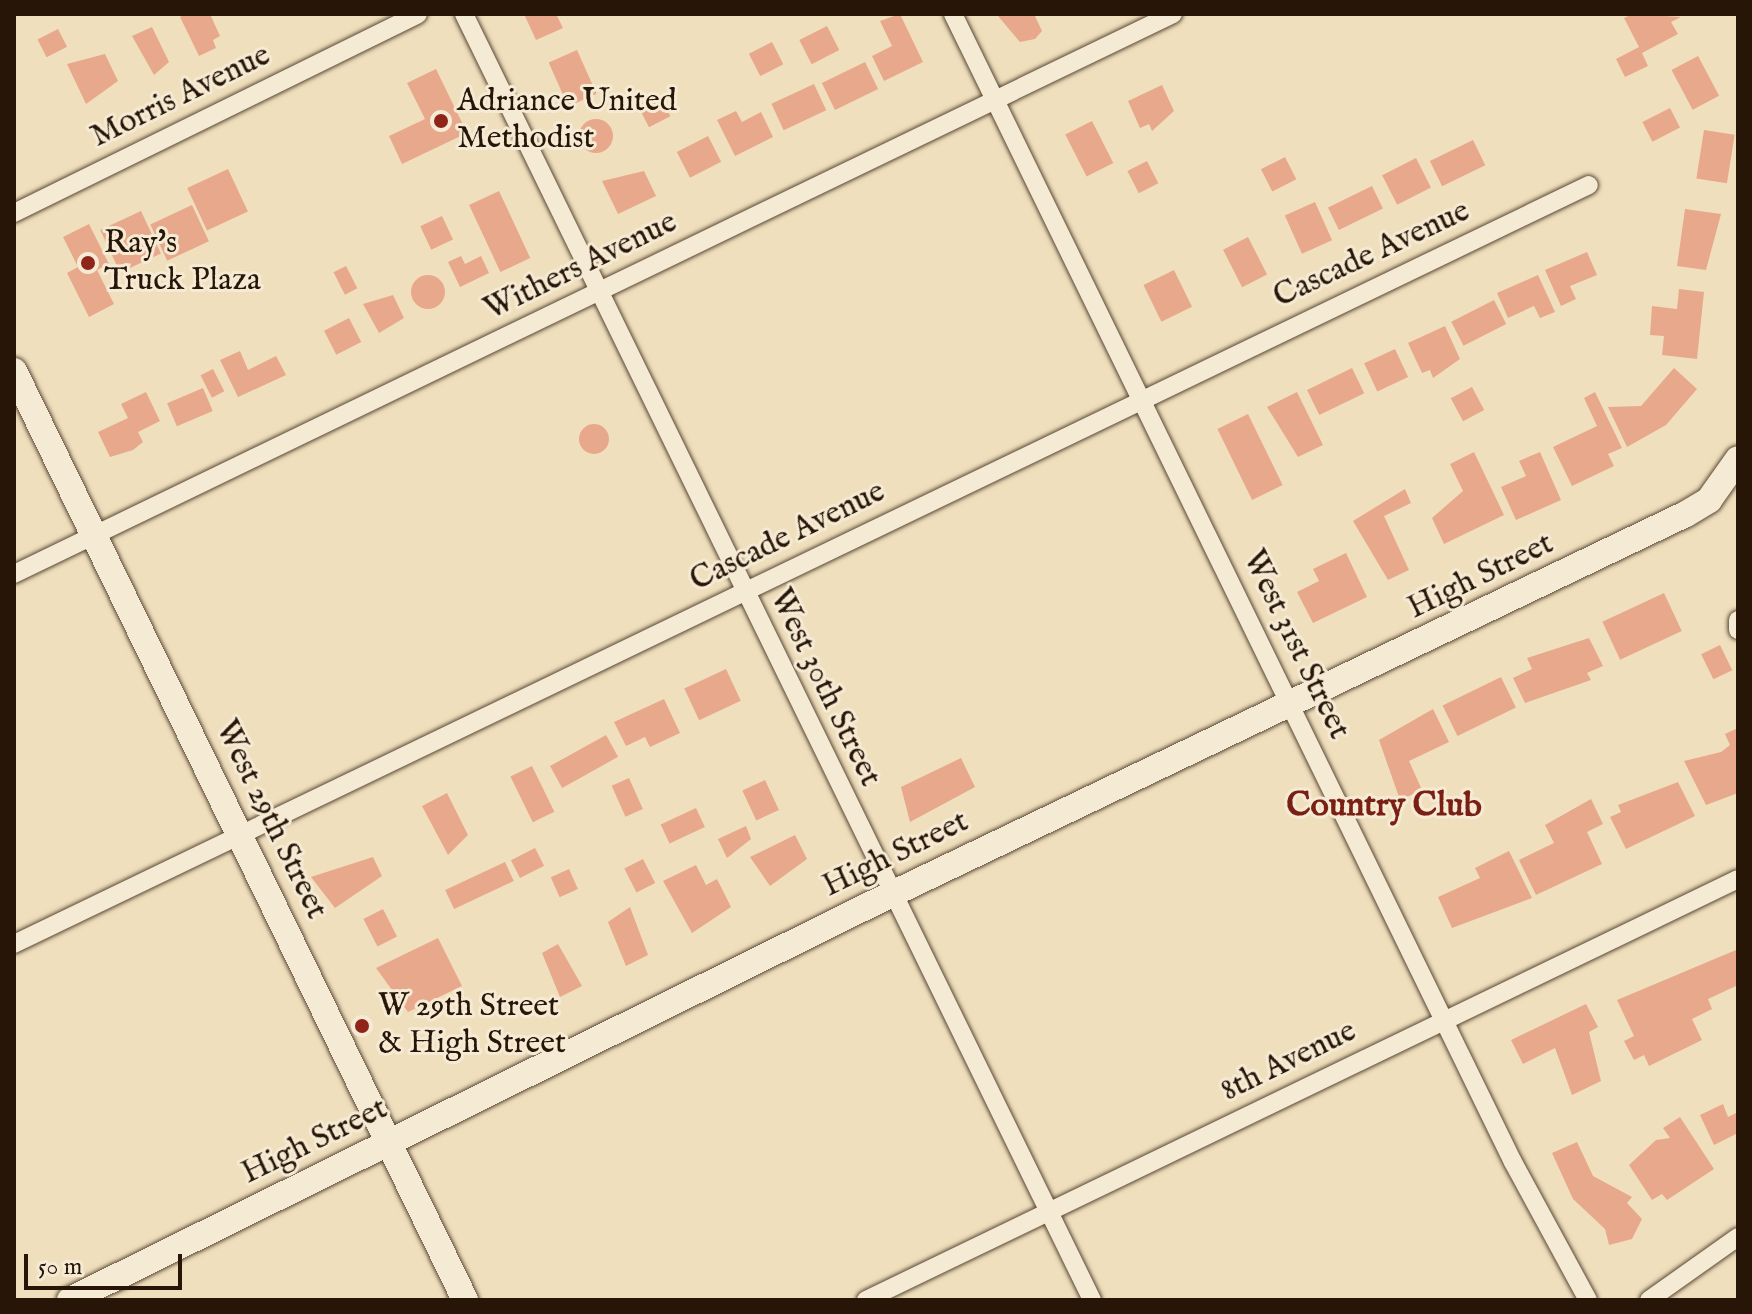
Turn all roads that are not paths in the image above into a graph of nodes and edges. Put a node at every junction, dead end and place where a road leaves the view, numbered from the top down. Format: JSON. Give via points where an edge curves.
{"nodes":[{"id":1,"x":418,"y":14,"type":"edge"},
{"id":2,"x":464,"y":14,"type":"edge"},
{"id":3,"x":953,"y":14,"type":"edge"},
{"id":4,"x":1173,"y":14,"type":"edge"},
{"id":5,"x":995,"y":100,"type":"junction"},
{"id":6,"x":1589,"y":185,"type":"dead end"},
{"id":7,"x":14,"y":213,"type":"edge"},
{"id":8,"x":600,"y":291,"type":"junction"},
{"id":9,"x":14,"y":371,"type":"edge"},
{"id":10,"x":1140,"y":399,"type":"junction"},
{"id":11,"x":1738,"y":459,"type":"edge"},
{"id":12,"x":94,"y":535,"type":"junction"},
{"id":13,"x":14,"y":574,"type":"edge"},
{"id":14,"x":743,"y":593,"type":"junction"},
{"id":15,"x":1738,"y":620,"type":"edge"},
{"id":16,"x":1738,"y":630,"type":"edge"},
{"id":17,"x":1292,"y":707,"type":"junction"},
{"id":18,"x":241,"y":832,"type":"junction"},
{"id":19,"x":1738,"y":879,"type":"edge"},
{"id":20,"x":892,"y":894,"type":"junction"},
{"id":21,"x":14,"y":944,"type":"edge"},
{"id":22,"x":1443,"y":1020,"type":"junction"},
{"id":23,"x":389,"y":1144,"type":"junction"},
{"id":24,"x":1049,"y":1212,"type":"junction"},
{"id":25,"x":1738,"y":1237,"type":"edge"},
{"id":26,"x":70,"y":1300,"type":"edge"},
{"id":27,"x":465,"y":1300,"type":"edge"},
{"id":28,"x":866,"y":1300,"type":"edge"},
{"id":29,"x":1092,"y":1300,"type":"edge"},
{"id":30,"x":1588,"y":1300,"type":"edge"},
{"id":31,"x":1649,"y":1300,"type":"edge"}],
"edges":[{"from":1,"to":7,"type":"street","name":"Morris Avenue"},
{"from":2,"to":8,"type":"street","name":"West 30th Street"},
{"from":3,"to":5,"type":"street","name":"West 31st Street"},
{"from":4,"to":5,"type":"street","name":"Withers Avenue"},
{"from":5,"to":8,"type":"street","name":"Withers Avenue"},
{"from":5,"to":10,"type":"street","name":"West 31st Street"},
{"from":6,"to":10,"type":"street","name":"Cascade Avenue"},
{"from":8,"to":12,"type":"street","name":"Withers Avenue"},
{"from":8,"to":14,"type":"street","name":"West 30th Street"},
{"from":9,"to":12,"type":"street","name":"West 29th Street"},
{"from":10,"to":14,"type":"street","name":"Cascade Avenue"},
{"from":10,"to":17,"type":"street","name":"West 31st Street"},
{"from":11,"to":17,"type":"street","name":"High Street","via":[[1709,500],[1686,514]]},
{"from":12,"to":13,"type":"street","name":"Withers Avenue"},
{"from":12,"to":18,"type":"street","name":"West 29th Street"},
{"from":14,"to":18,"type":"street","name":"Cascade Avenue"},
{"from":14,"to":20,"type":"street","name":"West 30th Street"},
{"from":15,"to":16,"type":"street"},
{"from":17,"to":20,"type":"street","name":"High Street"},
{"from":17,"to":22,"type":"street","name":"West 31st Street"},
{"from":18,"to":21,"type":"street","name":"Cascade Avenue"},
{"from":18,"to":23,"type":"street","name":"West 29th Street"},
{"from":19,"to":22,"type":"street","name":"8th Avenue"},
{"from":20,"to":23,"type":"street","name":"High Street"},
{"from":20,"to":24,"type":"street","name":"West 30th Street"},
{"from":22,"to":24,"type":"street","name":"8th Avenue"},
{"from":22,"to":30,"type":"street","name":"West 31st Street"},
{"from":23,"to":26,"type":"street","name":"High Street"},
{"from":23,"to":27,"type":"street","name":"West 29th Street"},
{"from":24,"to":28,"type":"street","name":"8th Avenue"},
{"from":24,"to":29,"type":"street","name":"West 30th Street"},
{"from":25,"to":31,"type":"street"}]}
